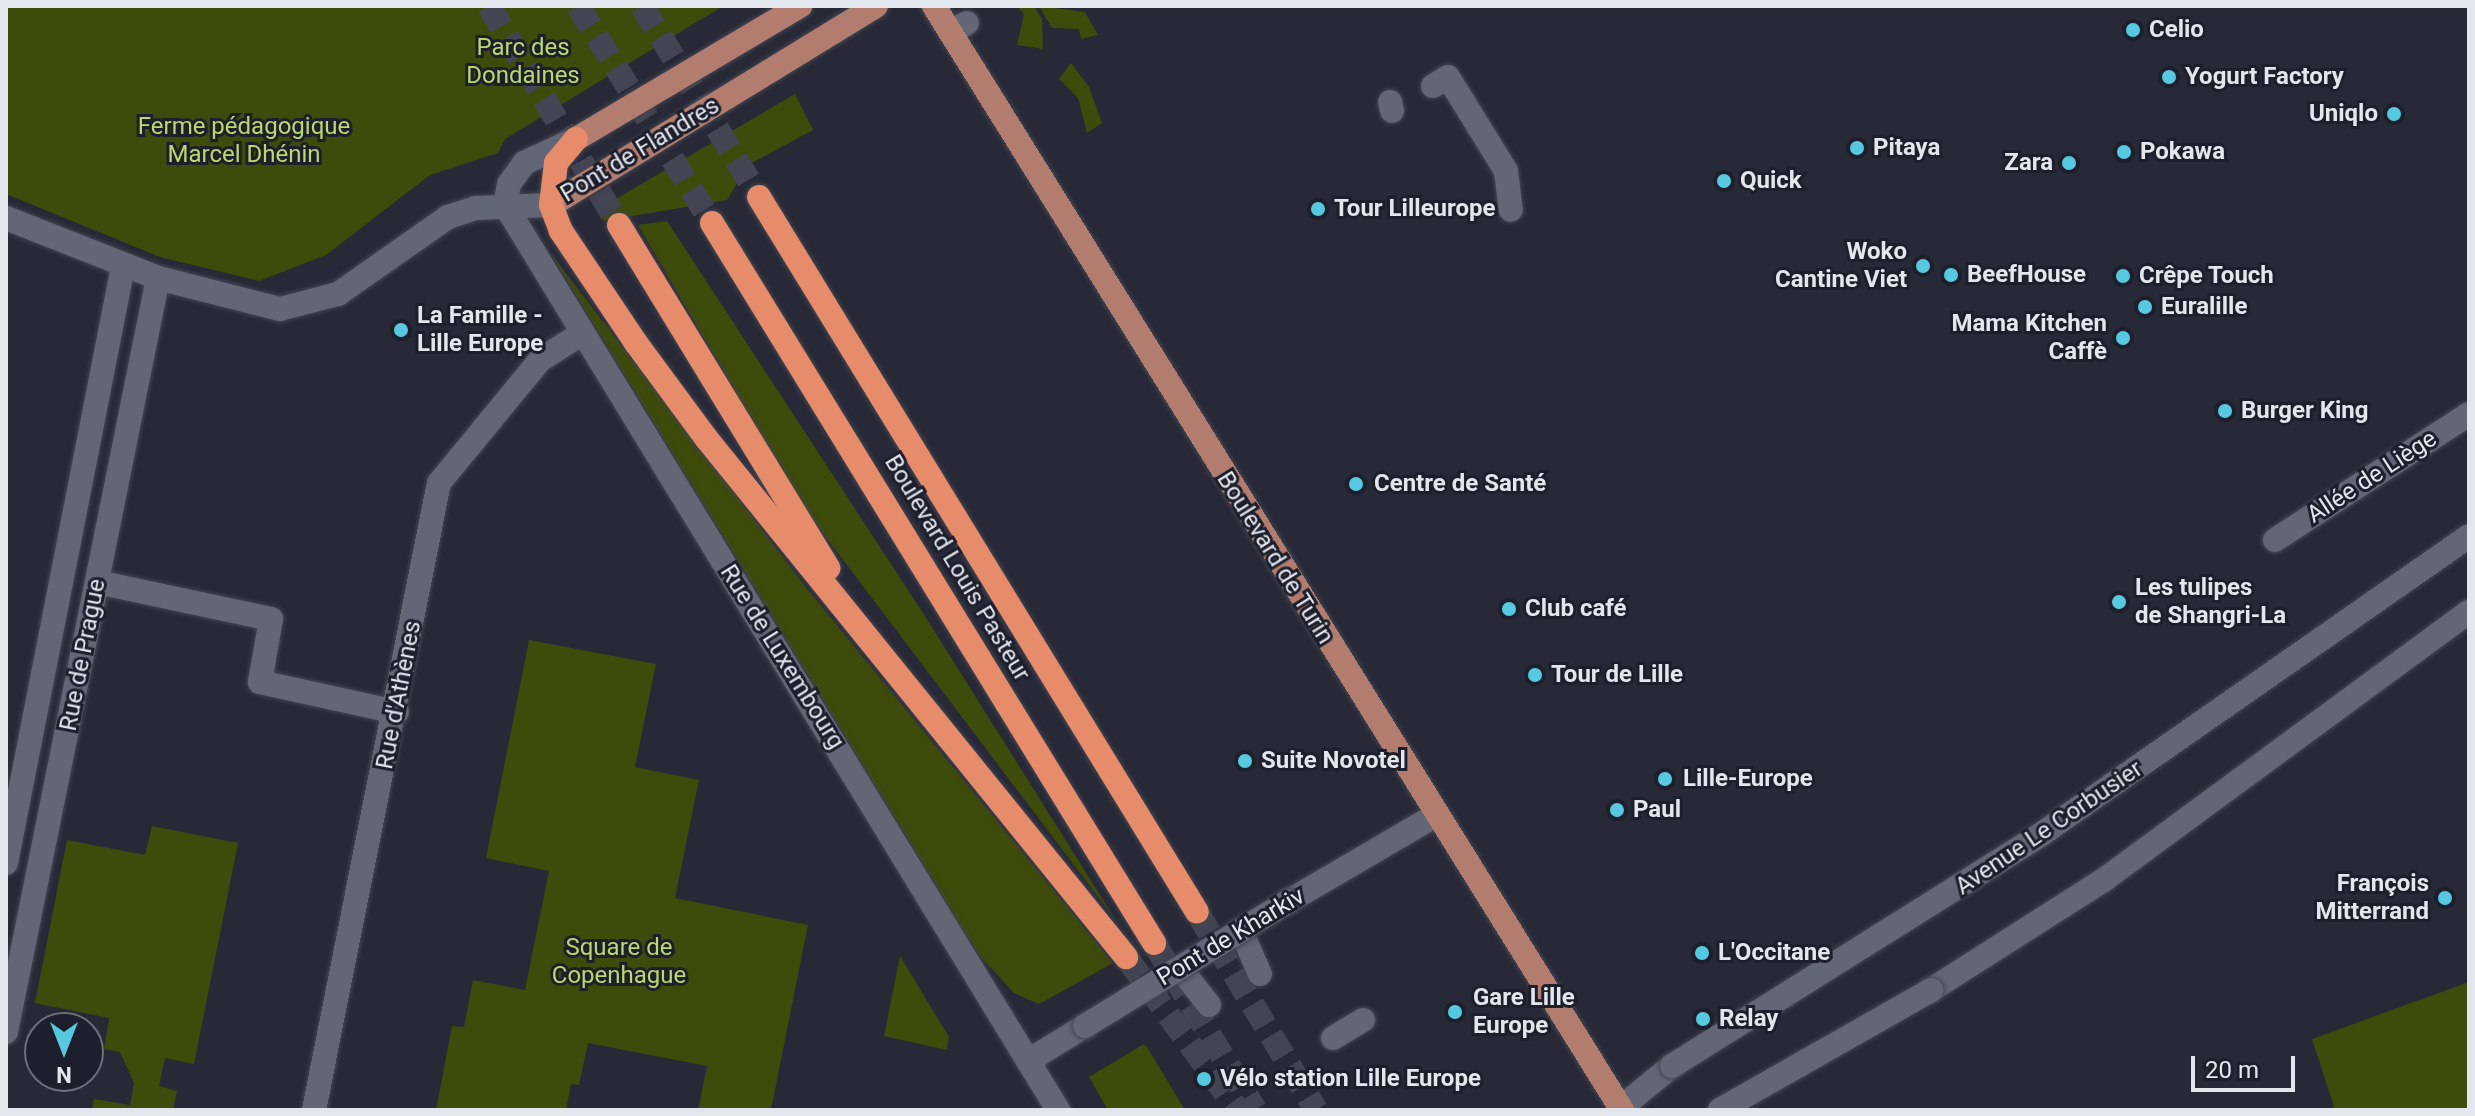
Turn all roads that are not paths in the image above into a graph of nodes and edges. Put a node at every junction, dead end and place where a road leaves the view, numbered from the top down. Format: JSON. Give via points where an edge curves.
{"nodes":[{"id":1,"x":800,"y":6,"type":"edge"},
{"id":2,"x":876,"y":6,"type":"edge"},
{"id":3,"x":934,"y":6,"type":"edge"},
{"id":4,"x":1433,"y":86,"type":"dead end"},
{"id":5,"x":576,"y":139,"type":"junction"},
{"id":6,"x":759,"y":197,"type":"tunnel mouth"},
{"id":7,"x":505,"y":205,"type":"junction"},
{"id":8,"x":551,"y":205,"type":"junction"},
{"id":9,"x":1511,"y":210,"type":"dead end"},
{"id":10,"x":6,"y":218,"type":"edge"},
{"id":11,"x":712,"y":223,"type":"tunnel mouth"},
{"id":12,"x":619,"y":225,"type":"tunnel mouth"},
{"id":13,"x":123,"y":266,"type":"junction"},
{"id":14,"x":158,"y":278,"type":"junction"},
{"id":15,"x":581,"y":334,"type":"junction"},
{"id":16,"x":2469,"y":414,"type":"edge"},
{"id":17,"x":2469,"y":536,"type":"edge"},
{"id":18,"x":2275,"y":540,"type":"dead end"},
{"id":19,"x":97,"y":582,"type":"junction"},
{"id":20,"x":2469,"y":612,"type":"edge"},
{"id":21,"x":894,"y":666,"type":"junction"},
{"id":22,"x":397,"y":712,"type":"junction"},
{"id":23,"x":1436,"y":815,"type":"junction"},
{"id":24,"x":6,"y":863,"type":"edge"},
{"id":25,"x":1197,"y":912,"type":"tunnel mouth"},
{"id":26,"x":1241,"y":931,"type":"junction"},
{"id":27,"x":1154,"y":943,"type":"tunnel mouth"},
{"id":28,"x":1126,"y":957,"type":"tunnel mouth"},
{"id":29,"x":1180,"y":968,"type":"junction"},
{"id":30,"x":1260,"y":974,"type":"dead end"},
{"id":31,"x":1209,"y":1005,"type":"dead end"},
{"id":32,"x":1363,"y":1020,"type":"dead end"},
{"id":33,"x":6,"y":1032,"type":"edge"},
{"id":34,"x":1333,"y":1038,"type":"dead end"},
{"id":35,"x":1028,"y":1061,"type":"junction"},
{"id":36,"x":1620,"y":1109,"type":"edge"},
{"id":37,"x":314,"y":1110,"type":"edge"},
{"id":38,"x":1058,"y":1110,"type":"edge"},
{"id":39,"x":1720,"y":1110,"type":"edge"}],
"edges":[{"from":1,"to":5,"type":"main road","name":"Pont de Flandres"},
{"from":2,"to":8,"type":"main road","name":"Pont de Flandres"},
{"from":3,"to":23,"type":"main road","name":"Boulevard de Turin","via":[[959,28]]},
{"from":4,"to":9,"type":"street","via":[[1448,77],[1506,171]]},
{"from":5,"to":7,"type":"street","name":"Pont de Flandres","via":[[524,163],[509,184]]},
{"from":5,"to":8,"type":"highway","via":[[556,163]]},
{"from":6,"to":25,"type":"highway","name":"Boulevard Louis Pasteur"},
{"from":7,"to":8,"type":"street","name":"Pont de Flandres"},
{"from":7,"to":14,"type":"street","via":[[448,217],[354,285],[301,307],[263,308]]},
{"from":7,"to":15,"type":"street","name":"Rue de Luxembourg"},
{"from":8,"to":21,"type":"highway","via":[[578,256],[706,438]]},
{"from":10,"to":13,"type":"street"},
{"from":11,"to":27,"type":"highway","name":"Boulevard Louis Pasteur"},
{"from":12,"to":21,"type":"highway","via":[[780,495]]},
{"from":13,"to":14,"type":"street"},
{"from":13,"to":24,"type":"street","name":"Rue de Prague"},
{"from":14,"to":19,"type":"street","name":"Rue de Prague"},
{"from":15,"to":22,"type":"street","name":"Rue d'Athènes","via":[[540,360],[439,483]]},
{"from":15,"to":35,"type":"street","name":"Rue de Luxembourg"},
{"from":16,"to":18,"type":"street","name":"Allée de Liège"},
{"from":17,"to":36,"type":"street","name":"Avenue Le Corbusier","bridge":true,"via":[[2033,840],[1672,1066]]},
{"from":19,"to":22,"type":"street","via":[[271,619],[260,682]]},
{"from":19,"to":33,"type":"street","name":"Rue de Prague"},
{"from":20,"to":39,"type":"street","bridge":true,"via":[[2065,906]]},
{"from":21,"to":28,"type":"highway"},
{"from":22,"to":37,"type":"street","name":"Rue d'Athènes"},
{"from":23,"to":26,"type":"street","name":"Pont de Kharkiv","bridge":true},
{"from":23,"to":36,"type":"main road","name":"Boulevard de Turin"},
{"from":26,"to":29,"type":"street","name":"Pont de Kharkiv","bridge":true},
{"from":26,"to":30,"type":"street"},
{"from":29,"to":31,"type":"street"},
{"from":29,"to":35,"type":"street","name":"Pont de Kharkiv","bridge":true},
{"from":32,"to":34,"type":"street"},
{"from":35,"to":38,"type":"street","name":"Rue de Luxembourg"}]}
